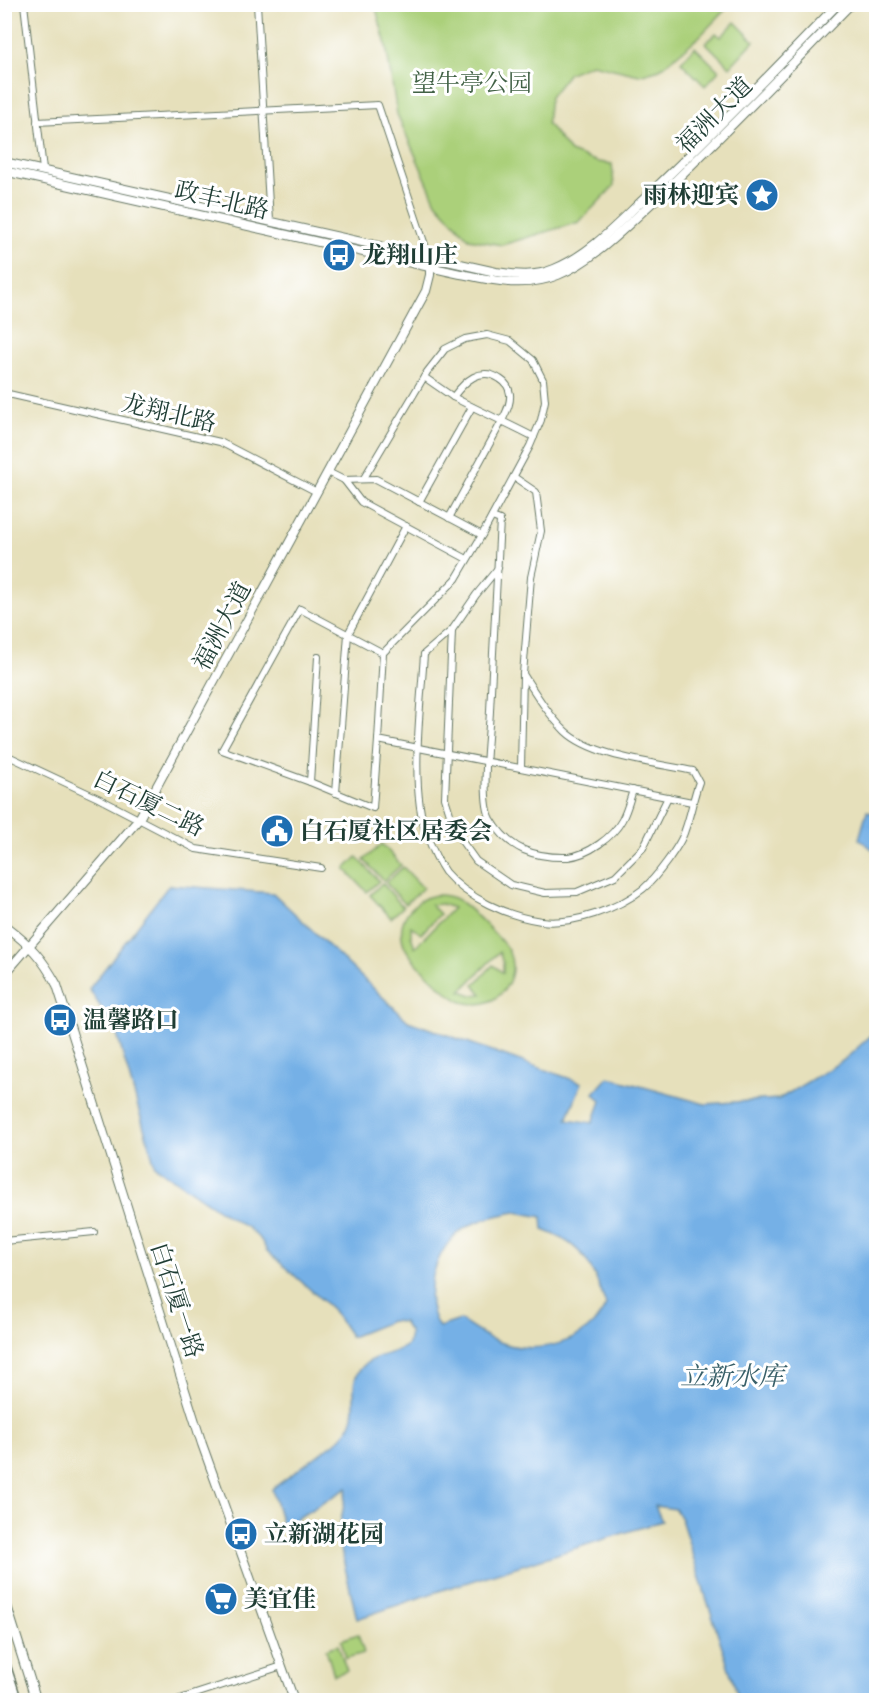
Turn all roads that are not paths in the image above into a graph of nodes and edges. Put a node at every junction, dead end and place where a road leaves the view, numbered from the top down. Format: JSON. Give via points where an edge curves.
{"nodes":[{"id":1,"x":24,"y":4,"type":"edge"},
{"id":2,"x":256,"y":4,"type":"edge"},
{"id":3,"x":838,"y":4,"type":"edge"},
{"id":4,"x":851,"y":4,"type":"edge"},
{"id":5,"x":263,"y":111,"type":"junction"},
{"id":6,"x":37,"y":122,"type":"junction"},
{"id":7,"x":4,"y":162,"type":"edge"},
{"id":8,"x":43,"y":170,"type":"junction"},
{"id":9,"x":4,"y":171,"type":"edge"},
{"id":10,"x":270,"y":221,"type":"junction"},
{"id":11,"x":429,"y":257,"type":"junction"},
{"id":12,"x":430,"y":267,"type":"junction"},
{"id":13,"x":424,"y":377,"type":"junction"},
{"id":14,"x":4,"y":393,"type":"edge"},
{"id":15,"x":453,"y":397,"type":"junction"},
{"id":16,"x":471,"y":406,"type":"junction"},
{"id":17,"x":502,"y":421,"type":"junction"},
{"id":18,"x":534,"y":436,"type":"junction"},
{"id":19,"x":328,"y":472,"type":"junction"},
{"id":20,"x":514,"y":477,"type":"junction"},
{"id":21,"x":364,"y":478,"type":"junction"},
{"id":22,"x":344,"y":480,"type":"junction"},
{"id":23,"x":317,"y":492,"type":"junction"},
{"id":24,"x":420,"y":502,"type":"junction"},
{"id":25,"x":492,"y":517,"type":"junction"},
{"id":26,"x":448,"y":518,"type":"junction"},
{"id":27,"x":406,"y":526,"type":"junction"},
{"id":28,"x":482,"y":536,"type":"junction"},
{"id":29,"x":467,"y":559,"type":"junction"},
{"id":30,"x":498,"y":568,"type":"junction"},
{"id":31,"x":452,"y":630,"type":"junction"},
{"id":32,"x":348,"y":634,"type":"junction"},
{"id":33,"x":384,"y":653,"type":"junction"},
{"id":34,"x":318,"y":657,"type":"dead end"},
{"id":35,"x":523,"y":674,"type":"junction"},
{"id":36,"x":378,"y":740,"type":"junction"},
{"id":37,"x":419,"y":748,"type":"junction"},
{"id":38,"x":446,"y":753,"type":"junction"},
{"id":39,"x":4,"y":754,"type":"edge"},
{"id":40,"x":487,"y":761,"type":"junction"},
{"id":41,"x":520,"y":768,"type":"junction"},
{"id":42,"x":310,"y":782,"type":"junction"},
{"id":43,"x":633,"y":790,"type":"junction"},
{"id":44,"x":336,"y":793,"type":"junction"},
{"id":45,"x":668,"y":797,"type":"junction"},
{"id":46,"x":692,"y":802,"type":"junction"},
{"id":47,"x":139,"y":819,"type":"junction"},
{"id":48,"x":321,"y":868,"type":"dead end"},
{"id":49,"x":4,"y":925,"type":"edge"},
{"id":50,"x":31,"y":946,"type":"junction"},
{"id":51,"x":4,"y":975,"type":"edge"},
{"id":52,"x":93,"y":1232,"type":"dead end"},
{"id":53,"x":4,"y":1241,"type":"edge"},
{"id":54,"x":4,"y":1598,"type":"edge"},
{"id":55,"x":4,"y":1663,"type":"edge"},
{"id":56,"x":282,"y":1666,"type":"junction"},
{"id":57,"x":16,"y":1701,"type":"edge"},
{"id":58,"x":36,"y":1701,"type":"edge"},
{"id":59,"x":177,"y":1701,"type":"edge"},
{"id":60,"x":294,"y":1701,"type":"edge"}],
"edges":[{"from":1,"to":6,"type":"street"},
{"from":2,"to":5,"type":"street"},
{"from":3,"to":11,"type":"main road","name":"福洲大道","via":[[684,161],[602,238],[572,260],[526,275]]},
{"from":4,"to":12,"type":"main road","name":"福洲大道","via":[[689,168],[606,245],[573,267],[542,280],[511,283]]},
{"from":5,"to":6,"type":"street"},
{"from":5,"to":10,"type":"street"},
{"from":5,"to":11,"type":"street","via":[[378,105]]},
{"from":6,"to":8,"type":"street"},
{"from":7,"to":8,"type":"main road","name":"政丰北路"},
{"from":8,"to":10,"type":"main road","name":"政丰北路"},
{"from":9,"to":12,"type":"main road","name":"政丰北路"},
{"from":10,"to":11,"type":"main road","name":"政丰北路"},
{"from":11,"to":12,"type":"main road","name":"福洲大道"},
{"from":12,"to":19,"type":"main road","name":"福洲大道","via":[[426,291]]},
{"from":13,"to":15,"type":"street"},
{"from":13,"to":18,"type":"street","via":[[445,349],[465,339],[487,335],[510,341],[533,360],[543,380],[545,401]]},
{"from":13,"to":21,"type":"street"},
{"from":14,"to":23,"type":"street","name":"龙翔北路","via":[[219,442]]},
{"from":15,"to":16,"type":"street"},
{"from":15,"to":17,"type":"street","via":[[476,375],[488,373],[506,384],[510,393]]},
{"from":16,"to":17,"type":"street"},
{"from":16,"to":24,"type":"street"},
{"from":17,"to":18,"type":"street"},
{"from":17,"to":26,"type":"street"},
{"from":18,"to":20,"type":"street"},
{"from":19,"to":22,"type":"street"},
{"from":19,"to":23,"type":"main road","name":"福洲大道"},
{"from":20,"to":25,"type":"street"},
{"from":20,"to":35,"type":"street","via":[[536,492],[541,531],[531,577]]},
{"from":21,"to":22,"type":"street"},
{"from":21,"to":24,"type":"street","via":[[376,479]]},
{"from":22,"to":27,"type":"street","via":[[361,502]]},
{"from":23,"to":47,"type":"main road","name":"福洲大道"},
{"from":24,"to":26,"type":"street"},
{"from":25,"to":28,"type":"street"},
{"from":25,"to":30,"type":"street","via":[[500,520]]},
{"from":26,"to":28,"type":"street"},
{"from":27,"to":29,"type":"street"},
{"from":27,"to":32,"type":"street"},
{"from":28,"to":29,"type":"street"},
{"from":29,"to":33,"type":"street","via":[[456,579]]},
{"from":30,"to":31,"type":"street"},
{"from":30,"to":40,"type":"street"},
{"from":31,"to":37,"type":"street","via":[[424,654]]},
{"from":31,"to":38,"type":"street"},
{"from":32,"to":33,"type":"street"},
{"from":32,"to":42,"type":"street","via":[[300,609],[222,750]]},
{"from":32,"to":44,"type":"street"},
{"from":33,"to":36,"type":"street"},
{"from":34,"to":42,"type":"street"},
{"from":35,"to":41,"type":"street"},
{"from":35,"to":46,"type":"street","via":[[566,732],[598,751],[693,771],[699,782]]},
{"from":36,"to":37,"type":"street"},
{"from":36,"to":44,"type":"street","via":[[373,808]]},
{"from":37,"to":38,"type":"street"},
{"from":37,"to":46,"type":"street","via":[[418,800],[427,834],[445,871],[475,898],[541,921],[582,918],[619,904],[645,888],[685,832]]},
{"from":38,"to":40,"type":"street"},
{"from":38,"to":45,"type":"street","via":[[445,798],[456,834],[476,861],[511,885],[545,893],[577,892],[615,876],[643,848]]},
{"from":39,"to":47,"type":"street","name":"白石厦二路"},
{"from":40,"to":41,"type":"street"},
{"from":40,"to":43,"type":"street","via":[[486,803],[491,818],[506,838],[524,852],[548,858],[574,856],[602,843],[622,820]]},
{"from":41,"to":43,"type":"street"},
{"from":42,"to":44,"type":"street"},
{"from":43,"to":45,"type":"street"},
{"from":45,"to":46,"type":"street"},
{"from":47,"to":48,"type":"street","name":"白石厦二路","via":[[196,849]]},
{"from":47,"to":50,"type":"main road","name":"福洲大道"},
{"from":49,"to":50,"type":"main road","name":"白石厦一路"},
{"from":50,"to":51,"type":"main road","name":"福洲大道"},
{"from":50,"to":56,"type":"main road","name":"白石厦一路","via":[[57,985],[202,1444]]},
{"from":52,"to":53,"type":"street"},
{"from":54,"to":58,"type":"main road"},
{"from":55,"to":57,"type":"highway"},
{"from":56,"to":59,"type":"street"},
{"from":56,"to":60,"type":"main road","name":"白石厦一路"}]}
